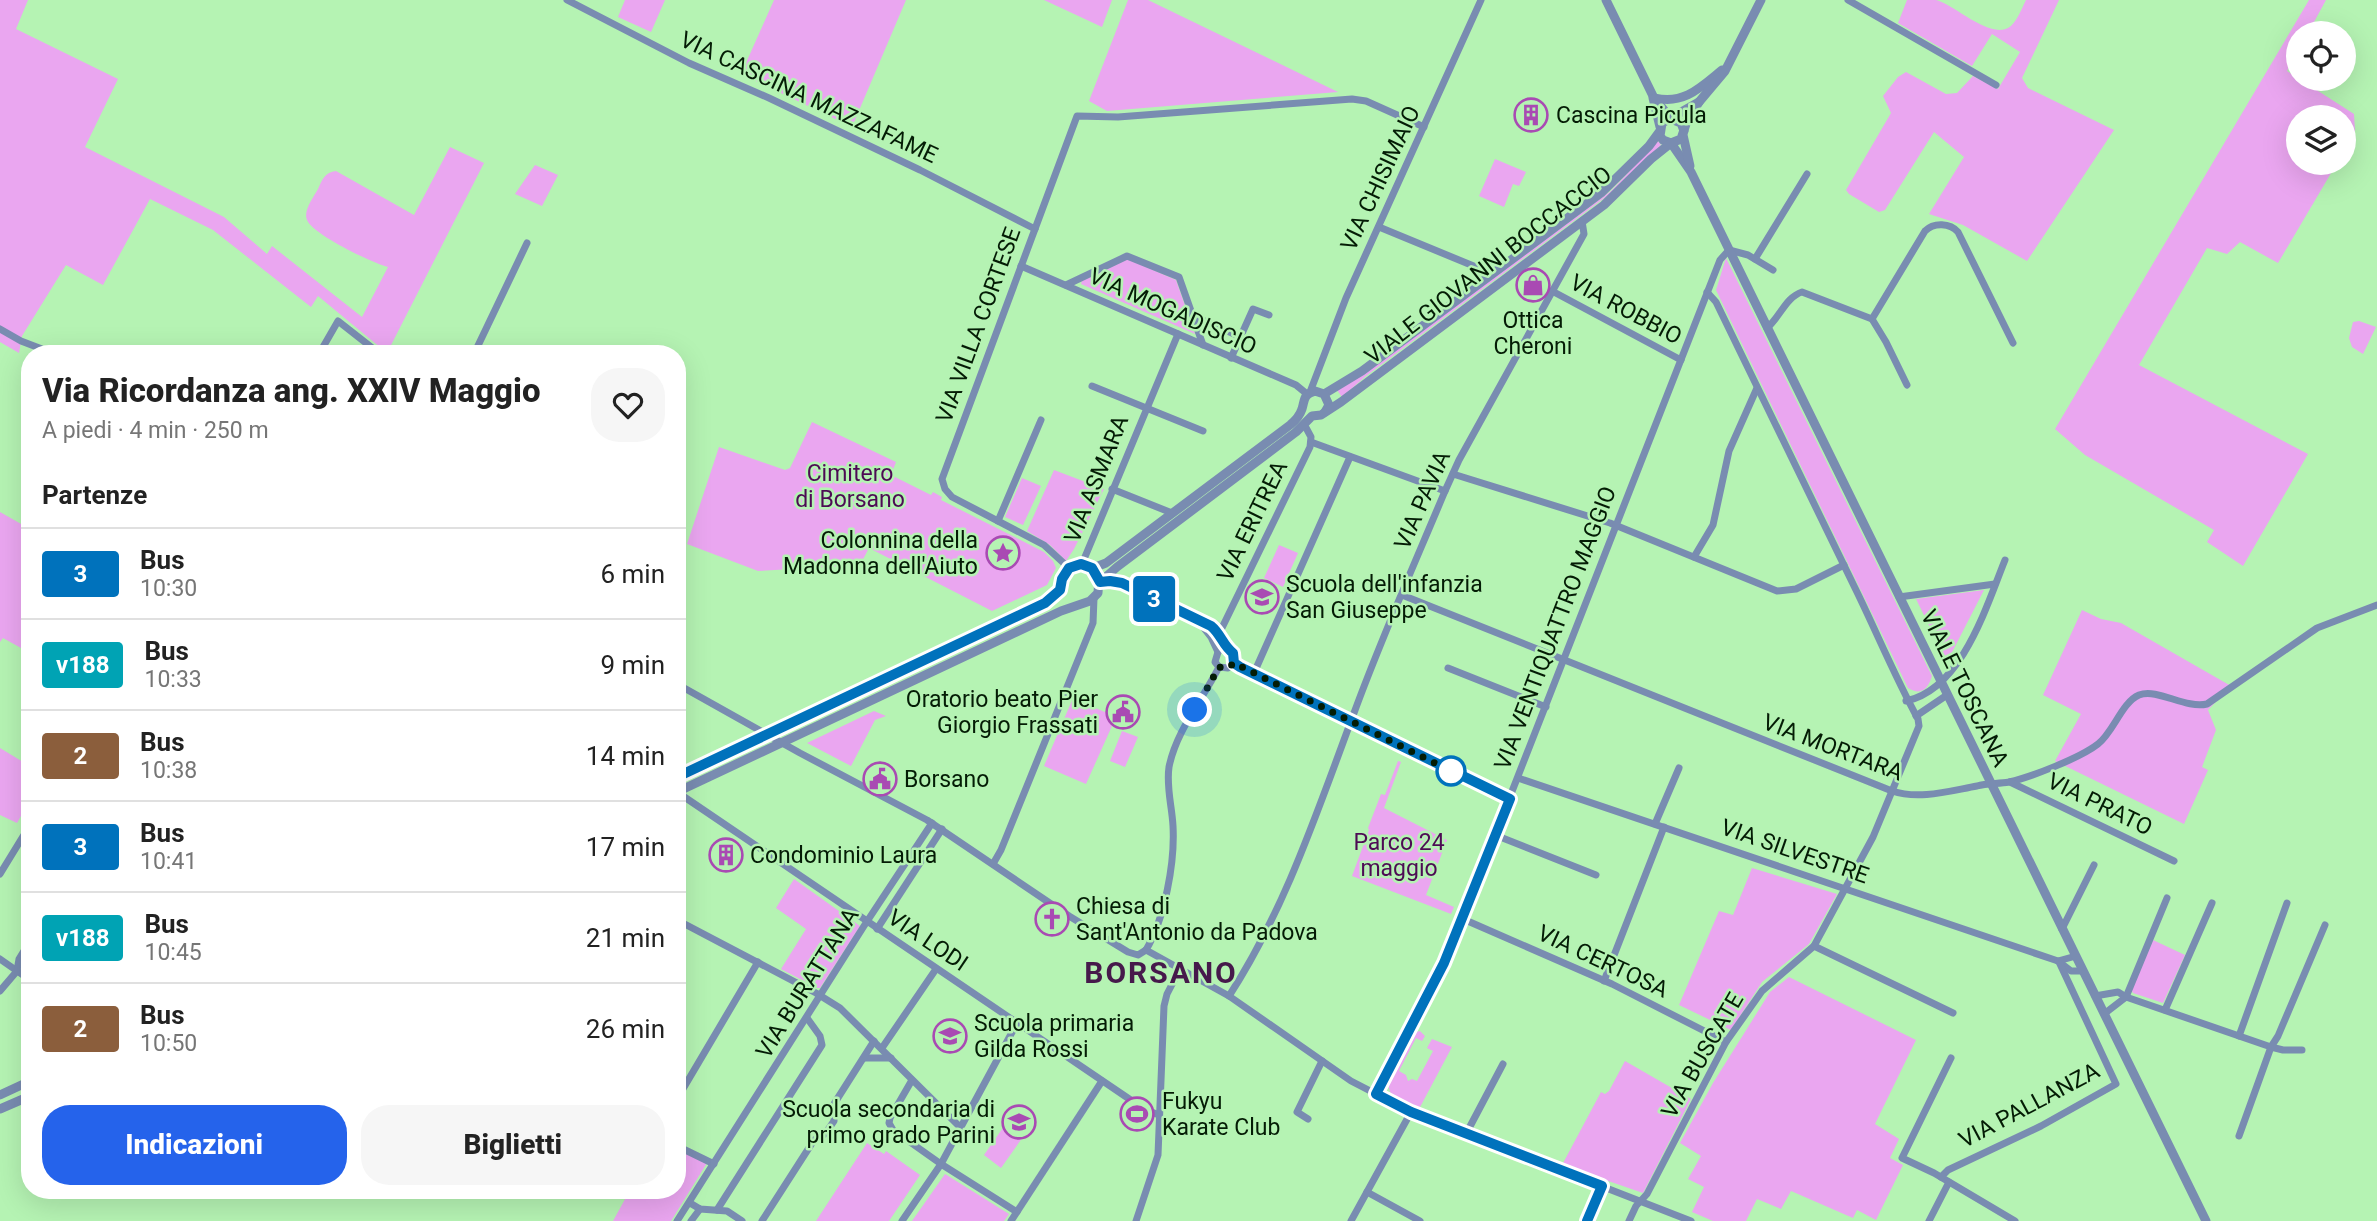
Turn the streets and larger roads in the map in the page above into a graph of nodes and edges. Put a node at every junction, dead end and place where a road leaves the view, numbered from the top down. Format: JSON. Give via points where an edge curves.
{"nodes":[{"id":1,"x":566,"y":0,"type":"edge"},
{"id":2,"x":1481,"y":0,"type":"edge"},
{"id":3,"x":1606,"y":0,"type":"edge"},
{"id":4,"x":1761,"y":0,"type":"edge"},
{"id":5,"x":1848,"y":0,"type":"edge"},
{"id":6,"x":1729,"y":64,"type":"junction"},
{"id":7,"x":1996,"y":85,"type":"dead end"},
{"id":8,"x":1654,"y":97,"type":"junction"},
{"id":9,"x":1699,"y":102,"type":"junction"},
{"id":10,"x":1671,"y":119,"type":"junction"},
{"id":11,"x":1424,"y":127,"type":"junction"},
{"id":12,"x":1660,"y":129,"type":"junction"},
{"id":13,"x":1683,"y":133,"type":"junction"},
{"id":14,"x":1671,"y":143,"type":"junction"},
{"id":15,"x":1691,"y":172,"type":"junction"},
{"id":16,"x":1807,"y":174,"type":"dead end"},
{"id":17,"x":1582,"y":221,"type":"junction"},
{"id":18,"x":1379,"y":227,"type":"junction"},
{"id":19,"x":1035,"y":229,"type":"junction"},
{"id":20,"x":527,"y":243,"type":"dead end"},
{"id":21,"x":1729,"y":250,"type":"junction"},
{"id":22,"x":1755,"y":259,"type":"junction"},
{"id":23,"x":1021,"y":266,"type":"junction"},
{"id":24,"x":1773,"y":270,"type":"dead end"},
{"id":25,"x":1493,"y":274,"type":"junction"},
{"id":26,"x":1066,"y":285,"type":"junction"},
{"id":27,"x":1552,"y":291,"type":"junction"},
{"id":28,"x":1707,"y":292,"type":"junction"},
{"id":29,"x":1269,"y":315,"type":"dead end"},
{"id":30,"x":1193,"y":316,"type":"junction"},
{"id":31,"x":1872,"y":319,"type":"junction"},
{"id":32,"x":1767,"y":328,"type":"junction"},
{"id":33,"x":0,"y":329,"type":"edge"},
{"id":34,"x":1178,"y":334,"type":"junction"},
{"id":35,"x":1241,"y":337,"type":"junction"},
{"id":36,"x":2014,"y":343,"type":"dead end"},
{"id":37,"x":31,"y":345,"type":"edge"},
{"id":38,"x":324,"y":345,"type":"edge"},
{"id":39,"x":369,"y":345,"type":"edge"},
{"id":40,"x":478,"y":345,"type":"edge"},
{"id":41,"x":1203,"y":345,"type":"junction"},
{"id":42,"x":1231,"y":358,"type":"junction"},
{"id":43,"x":1681,"y":360,"type":"junction"},
{"id":44,"x":1907,"y":385,"type":"dead end"},
{"id":45,"x":1092,"y":386,"type":"dead end"},
{"id":46,"x":1757,"y":387,"type":"junction"},
{"id":47,"x":1315,"y":393,"type":"junction"},
{"id":48,"x":1146,"y":407,"type":"junction"},
{"id":49,"x":1303,"y":407,"type":"junction"},
{"id":50,"x":1325,"y":413,"type":"junction"},
{"id":51,"x":1311,"y":416,"type":"junction"},
{"id":52,"x":1041,"y":420,"type":"dead end"},
{"id":53,"x":1304,"y":424,"type":"junction"},
{"id":54,"x":1203,"y":431,"type":"dead end"},
{"id":55,"x":1311,"y":442,"type":"junction"},
{"id":56,"x":1350,"y":457,"type":"junction"},
{"id":57,"x":1453,"y":474,"type":"junction"},
{"id":58,"x":1112,"y":489,"type":"junction"},
{"id":59,"x":1445,"y":491,"type":"junction"},
{"id":60,"x":1172,"y":513,"type":"junction"},
{"id":61,"x":998,"y":522,"type":"junction"},
{"id":62,"x":1616,"y":525,"type":"junction"},
{"id":63,"x":1693,"y":557,"type":"junction"},
{"id":64,"x":2005,"y":560,"type":"dead end"},
{"id":65,"x":1082,"y":565,"type":"junction"},
{"id":66,"x":1844,"y":565,"type":"junction"},
{"id":67,"x":1069,"y":568,"type":"junction"},
{"id":68,"x":1093,"y":568,"type":"junction"},
{"id":69,"x":1100,"y":582,"type":"junction"},
{"id":70,"x":1995,"y":584,"type":"junction"},
{"id":71,"x":1062,"y":587,"type":"junction"},
{"id":72,"x":1402,"y":595,"type":"junction"},
{"id":73,"x":1899,"y":597,"type":"junction"},
{"id":74,"x":1094,"y":598,"type":"junction"},
{"id":75,"x":1081,"y":603,"type":"junction"},
{"id":76,"x":2377,"y":605,"type":"edge"},
{"id":77,"x":1199,"y":622,"type":"junction"},
{"id":78,"x":1219,"y":634,"type":"junction"},
{"id":79,"x":1227,"y":649,"type":"junction"},
{"id":80,"x":1217,"y":652,"type":"junction"},
{"id":81,"x":1564,"y":661,"type":"junction"},
{"id":82,"x":1234,"y":663,"type":"junction"},
{"id":83,"x":1219,"y":667,"type":"junction"},
{"id":84,"x":1448,"y":668,"type":"dead end"},
{"id":85,"x":1254,"y":673,"type":"junction"},
{"id":86,"x":1941,"y":682,"type":"junction"},
{"id":87,"x":686,"y":689,"type":"edge"},
{"id":88,"x":1947,"y":695,"type":"junction"},
{"id":89,"x":1906,"y":701,"type":"junction"},
{"id":90,"x":1546,"y":707,"type":"junction"},
{"id":91,"x":1916,"y":716,"type":"junction"},
{"id":92,"x":1351,"y":721,"type":"junction"},
{"id":93,"x":766,"y":735,"type":"junction"},
{"id":94,"x":781,"y":743,"type":"junction"},
{"id":95,"x":1679,"y":768,"type":"dead end"},
{"id":96,"x":686,"y":773,"type":"edge"},
{"id":97,"x":1518,"y":778,"type":"junction"},
{"id":98,"x":2010,"y":782,"type":"junction"},
{"id":99,"x":1991,"y":784,"type":"junction"},
{"id":100,"x":686,"y":788,"type":"edge"},
{"id":101,"x":1892,"y":792,"type":"junction"},
{"id":102,"x":686,"y":798,"type":"edge"},
{"id":103,"x":1510,"y":799,"type":"junction"},
{"id":104,"x":932,"y":823,"type":"junction"},
{"id":105,"x":1656,"y":824,"type":"junction"},
{"id":106,"x":1664,"y":827,"type":"junction"},
{"id":107,"x":942,"y":829,"type":"junction"},
{"id":108,"x":1495,"y":835,"type":"junction"},
{"id":109,"x":21,"y":840,"type":"edge"},
{"id":110,"x":2174,"y":861,"type":"dead end"},
{"id":111,"x":993,"y":864,"type":"junction"},
{"id":112,"x":2094,"y":865,"type":"dead end"},
{"id":113,"x":0,"y":874,"type":"edge"},
{"id":114,"x":1596,"y":875,"type":"dead end"},
{"id":115,"x":1845,"y":888,"type":"junction"},
{"id":116,"x":2167,"y":898,"type":"dead end"},
{"id":117,"x":2212,"y":903,"type":"dead end"},
{"id":118,"x":2287,"y":903,"type":"dead end"},
{"id":119,"x":1462,"y":919,"type":"junction"},
{"id":120,"x":867,"y":922,"type":"junction"},
{"id":121,"x":686,"y":925,"type":"edge"},
{"id":122,"x":2325,"y":925,"type":"dead end"},
{"id":123,"x":877,"y":929,"type":"junction"},
{"id":124,"x":2062,"y":929,"type":"junction"},
{"id":125,"x":1814,"y":946,"type":"junction"},
{"id":126,"x":1146,"y":950,"type":"junction"},
{"id":127,"x":21,"y":956,"type":"edge"},
{"id":128,"x":2076,"y":956,"type":"junction"},
{"id":129,"x":0,"y":959,"type":"edge"},
{"id":130,"x":2059,"y":961,"type":"junction"},
{"id":131,"x":758,"y":962,"type":"junction"},
{"id":132,"x":936,"y":969,"type":"junction"},
{"id":133,"x":1180,"y":969,"type":"junction"},
{"id":134,"x":17,"y":971,"type":"junction"},
{"id":135,"x":2083,"y":971,"type":"junction"},
{"id":136,"x":21,"y":974,"type":"edge"},
{"id":137,"x":1604,"y":981,"type":"junction"},
{"id":138,"x":0,"y":991,"type":"edge"},
{"id":139,"x":820,"y":995,"type":"junction"},
{"id":140,"x":1229,"y":996,"type":"junction"},
{"id":141,"x":2095,"y":996,"type":"junction"},
{"id":142,"x":2126,"y":997,"type":"junction"},
{"id":143,"x":2165,"y":1010,"type":"junction"},
{"id":144,"x":1953,"y":1013,"type":"dead end"},
{"id":145,"x":2104,"y":1014,"type":"junction"},
{"id":146,"x":807,"y":1018,"type":"junction"},
{"id":147,"x":1017,"y":1023,"type":"junction"},
{"id":148,"x":2239,"y":1036,"type":"junction"},
{"id":149,"x":874,"y":1041,"type":"junction"},
{"id":150,"x":1726,"y":1042,"type":"junction"},
{"id":151,"x":2271,"y":1047,"type":"junction"},
{"id":152,"x":882,"y":1048,"type":"junction"},
{"id":153,"x":2302,"y":1049,"type":"dead end"},
{"id":154,"x":864,"y":1058,"type":"junction"},
{"id":155,"x":891,"y":1058,"type":"junction"},
{"id":156,"x":1951,"y":1058,"type":"dead end"},
{"id":157,"x":1322,"y":1061,"type":"junction"},
{"id":158,"x":1503,"y":1064,"type":"dead end"},
{"id":159,"x":912,"y":1080,"type":"junction"},
{"id":160,"x":1102,"y":1082,"type":"junction"},
{"id":161,"x":686,"y":1084,"type":"edge"},
{"id":162,"x":21,"y":1085,"type":"edge"},
{"id":163,"x":1376,"y":1094,"type":"junction"},
{"id":164,"x":0,"y":1095,"type":"edge"},
{"id":165,"x":21,"y":1100,"type":"edge"},
{"id":166,"x":0,"y":1110,"type":"edge"},
{"id":167,"x":1411,"y":1112,"type":"junction"},
{"id":168,"x":1159,"y":1115,"type":"junction"},
{"id":169,"x":1308,"y":1119,"type":"dead end"},
{"id":170,"x":961,"y":1128,"type":"junction"},
{"id":171,"x":1466,"y":1134,"type":"junction"},
{"id":172,"x":2239,"y":1136,"type":"dead end"},
{"id":173,"x":686,"y":1150,"type":"edge"},
{"id":174,"x":714,"y":1164,"type":"junction"},
{"id":175,"x":942,"y":1164,"type":"junction"},
{"id":176,"x":1941,"y":1177,"type":"junction"},
{"id":177,"x":1949,"y":1182,"type":"junction"},
{"id":178,"x":1602,"y":1186,"type":"junction"},
{"id":179,"x":1367,"y":1192,"type":"junction"},
{"id":180,"x":1641,"y":1200,"type":"junction"},
{"id":181,"x":690,"y":1203,"type":"junction"},
{"id":182,"x":700,"y":1209,"type":"junction"},
{"id":183,"x":717,"y":1210,"type":"junction"},
{"id":184,"x":1017,"y":1212,"type":"junction"},
{"id":185,"x":677,"y":1221,"type":"edge"},
{"id":186,"x":691,"y":1221,"type":"edge"},
{"id":187,"x":743,"y":1221,"type":"edge"},
{"id":188,"x":762,"y":1221,"type":"edge"},
{"id":189,"x":902,"y":1221,"type":"edge"},
{"id":190,"x":1011,"y":1221,"type":"edge"},
{"id":191,"x":1136,"y":1221,"type":"edge"},
{"id":192,"x":1351,"y":1221,"type":"edge"},
{"id":193,"x":1420,"y":1221,"type":"edge"},
{"id":194,"x":1587,"y":1221,"type":"edge"},
{"id":195,"x":1629,"y":1221,"type":"edge"},
{"id":196,"x":1691,"y":1221,"type":"edge"},
{"id":197,"x":1929,"y":1221,"type":"edge"},
{"id":198,"x":2015,"y":1221,"type":"edge"},
{"id":199,"x":2206,"y":1221,"type":"edge"}],
"edges":[{"from":1,"to":19,"type":"street","name":"VIA CASCINA MAZZAFAME"},
{"from":2,"to":11,"type":"street","name":"VIA CHISIMAIO"},
{"from":3,"to":8,"type":"street"},
{"from":4,"to":6,"type":"street"},
{"from":5,"to":7,"type":"street"},
{"from":6,"to":8,"type":"street","via":[[1686,97],[1671,101]]},
{"from":6,"to":9,"type":"street"},
{"from":8,"to":10,"type":"street"},
{"from":8,"to":12,"type":"street"},
{"from":9,"to":10,"type":"street"},
{"from":9,"to":13,"type":"street"},
{"from":10,"to":12,"type":"street"},
{"from":10,"to":13,"type":"street","via":[[1681,123]]},
{"from":11,"to":18,"type":"street","name":"VIA CHISIMAIO"},
{"from":11,"to":19,"type":"street","name":"VIA VILLA CORTESE","via":[[1352,99],[1118,117],[1077,116]]},
{"from":12,"to":14,"type":"street","via":[[1663,140]]},
{"from":12,"to":25,"type":"street","name":"VIALE GIOVANNI BOCCACCIO","via":[[1605,190]]},
{"from":13,"to":14,"type":"street","via":[[1678,142]]},
{"from":13,"to":15,"type":"street","name":"VIALE TOSCANA"},
{"from":14,"to":15,"type":"street","name":"VIALE TOSCANA"},
{"from":14,"to":17,"type":"street","name":"VIALE GIOVANNI BOCCACCIO"},
{"from":15,"to":21,"type":"street","name":"VIALE TOSCANA"},
{"from":16,"to":22,"type":"street"},
{"from":17,"to":27,"type":"street","name":"VIA PAVIA","via":[[1584,233]]},
{"from":17,"to":50,"type":"street","name":"VIALE GIOVANNI BOCCACCIO"},
{"from":18,"to":25,"type":"street"},
{"from":18,"to":47,"type":"street","name":"VIA CHISIMAIO","via":[[1317,373]]},
{"from":19,"to":23,"type":"street","name":"VIA VILLA CORTESE"},
{"from":20,"to":40,"type":"street"},
{"from":21,"to":22,"type":"street"},
{"from":21,"to":28,"type":"street","name":"VIA VENTIQUATTRO MAGGIO"},
{"from":21,"to":32,"type":"street","name":"VIALE TOSCANA"},
{"from":22,"to":24,"type":"street"},
{"from":23,"to":26,"type":"street","name":"VIA MOGADISCIO"},
{"from":23,"to":61,"type":"street","name":"VIA VILLA CORTESE","via":[[942,476],[950,496]]},
{"from":25,"to":47,"type":"street","name":"VIALE GIOVANNI BOCCACCIO","via":[[1362,371]]},
{"from":26,"to":30,"type":"street","via":[[1130,256],[1179,277]]},
{"from":26,"to":34,"type":"street","name":"VIA MOGADISCIO"},
{"from":27,"to":43,"type":"street","name":"VIA ROBBIO"},
{"from":27,"to":57,"type":"street","name":"VIA PAVIA"},
{"from":28,"to":43,"type":"street","name":"VIA VENTIQUATTRO MAGGIO"},
{"from":28,"to":46,"type":"street"},
{"from":29,"to":35,"type":"street","via":[[1252,309]]},
{"from":30,"to":35,"type":"street"},
{"from":30,"to":41,"type":"street"},
{"from":31,"to":32,"type":"street","via":[[1802,292],[1793,296]]},
{"from":31,"to":36,"type":"street","via":[[1925,231],[1935,225],[1951,226]]},
{"from":31,"to":44,"type":"street"},
{"from":32,"to":73,"type":"street","name":"VIALE TOSCANA"},
{"from":33,"to":37,"type":"street"},
{"from":34,"to":41,"type":"street","name":"VIA MOGADISCIO"},
{"from":34,"to":48,"type":"street","name":"VIA ASMARA"},
{"from":35,"to":42,"type":"street"},
{"from":38,"to":39,"type":"street","via":[[338,321]]},
{"from":41,"to":42,"type":"street","name":"VIA MOGADISCIO"},
{"from":42,"to":47,"type":"street","name":"VIA MOGADISCIO"},
{"from":43,"to":62,"type":"street","name":"VIA VENTIQUATTRO MAGGIO"},
{"from":45,"to":48,"type":"street","name":"VIA ASMARA"},
{"from":46,"to":63,"type":"street","via":[[1729,451],[1713,525]]},
{"from":46,"to":66,"type":"street"},
{"from":47,"to":49,"type":"street","via":[[1303,401]]},
{"from":47,"to":50,"type":"street","via":[[1329,405]]},
{"from":48,"to":54,"type":"street","name":"VIA ASMARA"},
{"from":48,"to":58,"type":"street","name":"VIA ASMARA"},
{"from":49,"to":51,"type":"street"},
{"from":49,"to":60,"type":"street","via":[[1290,425]]},
{"from":50,"to":51,"type":"street","name":"VIALE GIOVANNI BOCCACCIO"},
{"from":51,"to":53,"type":"street"},
{"from":52,"to":61,"type":"street"},
{"from":53,"to":55,"type":"street","name":"VIA ERITREA"},
{"from":53,"to":69,"type":"street"},
{"from":55,"to":56,"type":"street"},
{"from":55,"to":78,"type":"street","name":"VIA ERITREA"},
{"from":56,"to":59,"type":"street"},
{"from":56,"to":85,"type":"street"},
{"from":57,"to":59,"type":"street","name":"VIA PAVIA"},
{"from":57,"to":62,"type":"street"},
{"from":58,"to":60,"type":"street"},
{"from":58,"to":65,"type":"street","name":"VIA ASMARA"},
{"from":59,"to":72,"type":"street","name":"VIA PAVIA"},
{"from":60,"to":68,"type":"street"},
{"from":61,"to":67,"type":"street","name":"VIA VILLA CORTESE","via":[[1044,545]]},
{"from":62,"to":63,"type":"street"},
{"from":62,"to":81,"type":"street","name":"VIA VENTIQUATTRO MAGGIO"},
{"from":63,"to":66,"type":"street","via":[[1783,592]]},
{"from":64,"to":70,"type":"street"},
{"from":65,"to":67,"type":"street"},
{"from":65,"to":68,"type":"street"},
{"from":66,"to":89,"type":"street"},
{"from":67,"to":71,"type":"street"},
{"from":68,"to":69,"type":"street"},
{"from":69,"to":74,"type":"street"},
{"from":69,"to":77,"type":"street","via":[[1122,583]]},
{"from":70,"to":73,"type":"street"},
{"from":70,"to":86,"type":"street","via":[[1966,649]]},
{"from":71,"to":75,"type":"street","via":[[1067,597]]},
{"from":71,"to":93,"type":"street","via":[[1045,603]]},
{"from":72,"to":81,"type":"street","name":"VIA MORTARA"},
{"from":72,"to":92,"type":"street","name":"VIA PAVIA"},
{"from":73,"to":86,"type":"street","name":"VIALE TOSCANA"},
{"from":74,"to":75,"type":"street"},
{"from":74,"to":111,"type":"street","via":[[1093,623]]},
{"from":75,"to":94,"type":"street"},
{"from":76,"to":98,"type":"street","name":"VIA MORTARA","via":[[2317,628],[2207,704],[2139,695],[2098,744]]},
{"from":77,"to":78,"type":"street"},
{"from":77,"to":80,"type":"street"},
{"from":78,"to":79,"type":"street"},
{"from":79,"to":80,"type":"street"},
{"from":79,"to":82,"type":"street"},
{"from":80,"to":83,"type":"street"},
{"from":81,"to":90,"type":"street","name":"VIA VENTIQUATTRO MAGGIO"},
{"from":81,"to":101,"type":"street","name":"VIA MORTARA"},
{"from":82,"to":83,"type":"street"},
{"from":82,"to":85,"type":"street"},
{"from":83,"to":126,"type":"street","via":[[1172,754],[1168,783],[1172,858],[1163,906]]},
{"from":84,"to":90,"type":"street"},
{"from":85,"to":92,"type":"street"},
{"from":86,"to":88,"type":"street","name":"VIALE TOSCANA"},
{"from":86,"to":89,"type":"street","via":[[1926,695]]},
{"from":87,"to":93,"type":"street"},
{"from":88,"to":91,"type":"street"},
{"from":88,"to":99,"type":"street","name":"VIALE TOSCANA"},
{"from":89,"to":91,"type":"street"},
{"from":90,"to":97,"type":"street","name":"VIA VENTIQUATTRO MAGGIO"},
{"from":91,"to":101,"type":"street","name":"VIA BUSCATE","via":[[1918,729]]},
{"from":92,"to":103,"type":"street"},
{"from":92,"to":140,"type":"street","name":"VIA PAVIA","via":[[1279,904]]},
{"from":93,"to":94,"type":"street"},
{"from":93,"to":96,"type":"street"},
{"from":94,"to":100,"type":"street"},
{"from":94,"to":104,"type":"street"},
{"from":95,"to":105,"type":"street"},
{"from":97,"to":103,"type":"street","name":"VIA VENTIQUATTRO MAGGIO"},
{"from":97,"to":105,"type":"street","name":"VIA SILVESTRE"},
{"from":98,"to":99,"type":"street","name":"VIA MORTARA"},
{"from":98,"to":110,"type":"street","name":"VIA PRATO"},
{"from":99,"to":101,"type":"street","name":"VIA MORTARA","via":[[1919,795]]},
{"from":99,"to":124,"type":"street","name":"VIALE TOSCANA"},
{"from":101,"to":115,"type":"street","name":"VIA BUSCATE"},
{"from":102,"to":120,"type":"street","name":"VIA LODI"},
{"from":103,"to":108,"type":"street","name":"VIA VENTIQUATTRO MAGGIO"},
{"from":104,"to":107,"type":"street"},
{"from":104,"to":120,"type":"street","name":"VIA BURATTANA"},
{"from":105,"to":106,"type":"street","name":"VIA SILVESTRE"},
{"from":106,"to":115,"type":"street","name":"VIA SILVESTRE"},
{"from":106,"to":137,"type":"street"},
{"from":107,"to":111,"type":"street"},
{"from":107,"to":123,"type":"street","name":"VIA BURATTANA"},
{"from":108,"to":114,"type":"street"},
{"from":108,"to":119,"type":"street","name":"VIA VENTIQUATTRO MAGGIO"},
{"from":109,"to":113,"type":"street"},
{"from":111,"to":126,"type":"street","via":[[1128,952],[1138,955]]},
{"from":112,"to":124,"type":"street"},
{"from":115,"to":125,"type":"street","name":"VIA BUSCATE"},
{"from":115,"to":130,"type":"street","name":"VIA SILVESTRE"},
{"from":116,"to":142,"type":"street"},
{"from":117,"to":143,"type":"street"},
{"from":118,"to":148,"type":"street"},
{"from":119,"to":137,"type":"street","name":"VIA CERTOSA"},
{"from":119,"to":163,"type":"street","name":"VIA VENTIQUATTRO MAGGIO"},
{"from":120,"to":123,"type":"street","name":"VIA LODI"},
{"from":120,"to":139,"type":"street","name":"VIA BURATTANA"},
{"from":121,"to":131,"type":"street"},
{"from":122,"to":151,"type":"street"},
{"from":123,"to":132,"type":"street","name":"VIA LODI"},
{"from":124,"to":128,"type":"street","name":"VIALE TOSCANA"},
{"from":125,"to":144,"type":"street"},
{"from":125,"to":150,"type":"street","name":"VIA BUSCATE","via":[[1762,990]]},
{"from":126,"to":133,"type":"street"},
{"from":127,"to":134,"type":"street"},
{"from":128,"to":130,"type":"street"},
{"from":128,"to":135,"type":"street","name":"VIALE TOSCANA"},
{"from":129,"to":134,"type":"street"},
{"from":130,"to":135,"type":"street","name":"VIA SILVESTRE","via":[[2071,971]]},
{"from":130,"to":176,"type":"street","name":"VIA PALLANZA","via":[[2116,1084]]},
{"from":131,"to":139,"type":"street"},
{"from":131,"to":161,"type":"street"},
{"from":132,"to":147,"type":"street","name":"VIA LODI"},
{"from":132,"to":152,"type":"street"},
{"from":133,"to":140,"type":"street"},
{"from":133,"to":168,"type":"street","via":[[1165,1003]]},
{"from":134,"to":136,"type":"street"},
{"from":134,"to":138,"type":"street"},
{"from":135,"to":141,"type":"street","name":"VIALE TOSCANA"},
{"from":137,"to":150,"type":"street","name":"VIA CERTOSA"},
{"from":139,"to":146,"type":"street","name":"VIA BURATTANA"},
{"from":139,"to":149,"type":"street"},
{"from":140,"to":157,"type":"street"},
{"from":141,"to":142,"type":"street","via":[[2116,992]]},
{"from":141,"to":145,"type":"street","name":"VIALE TOSCANA"},
{"from":142,"to":143,"type":"street"},
{"from":142,"to":145,"type":"street"},
{"from":143,"to":148,"type":"street"},
{"from":145,"to":199,"type":"street","name":"VIALE TOSCANA"},
{"from":146,"to":174,"type":"street","name":"VIA BURATTANA"},
{"from":146,"to":183,"type":"street","via":[[822,1045]]},
{"from":147,"to":160,"type":"street","name":"VIA LODI"},
{"from":147,"to":170,"type":"street"},
{"from":148,"to":151,"type":"street"},
{"from":149,"to":152,"type":"street"},
{"from":149,"to":154,"type":"street"},
{"from":150,"to":180,"type":"street","name":"VIA BUSCATE"},
{"from":151,"to":153,"type":"street"},
{"from":151,"to":172,"type":"street"},
{"from":152,"to":155,"type":"street"},
{"from":154,"to":155,"type":"street"},
{"from":154,"to":188,"type":"street","via":[[834,1104],[834,1121],[814,1140]]},
{"from":155,"to":159,"type":"street"},
{"from":156,"to":176,"type":"street","name":"VIA PALLANZA","via":[[1902,1157]]},
{"from":157,"to":163,"type":"street"},
{"from":157,"to":169,"type":"street","via":[[1297,1112]]},
{"from":158,"to":171,"type":"street"},
{"from":159,"to":170,"type":"street"},
{"from":159,"to":175,"type":"street","via":[[890,1125]]},
{"from":160,"to":168,"type":"street","name":"VIA LODI"},
{"from":160,"to":184,"type":"street"},
{"from":162,"to":164,"type":"street"},
{"from":163,"to":167,"type":"street"},
{"from":165,"to":166,"type":"street"},
{"from":167,"to":171,"type":"street"},
{"from":167,"to":179,"type":"street"},
{"from":168,"to":191,"type":"street","via":[[1158,1154]]},
{"from":170,"to":175,"type":"street"},
{"from":171,"to":178,"type":"street"},
{"from":173,"to":174,"type":"street"},
{"from":174,"to":181,"type":"street","name":"VIA BURATTANA"},
{"from":175,"to":184,"type":"street"},
{"from":175,"to":189,"type":"street"},
{"from":176,"to":177,"type":"street","name":"VIA PALLANZA"},
{"from":177,"to":197,"type":"street"},
{"from":177,"to":198,"type":"street","name":"VIA PALLANZA"},
{"from":178,"to":180,"type":"street"},
{"from":178,"to":194,"type":"street"},
{"from":179,"to":192,"type":"street"},
{"from":179,"to":193,"type":"street"},
{"from":180,"to":195,"type":"street","name":"VIA BUSCATE"},
{"from":180,"to":196,"type":"street"},
{"from":181,"to":182,"type":"street"},
{"from":181,"to":185,"type":"street","name":"VIA BURATTANA"},
{"from":182,"to":183,"type":"street"},
{"from":182,"to":186,"type":"street"},
{"from":183,"to":187,"type":"street"},
{"from":184,"to":190,"type":"street"}]}
